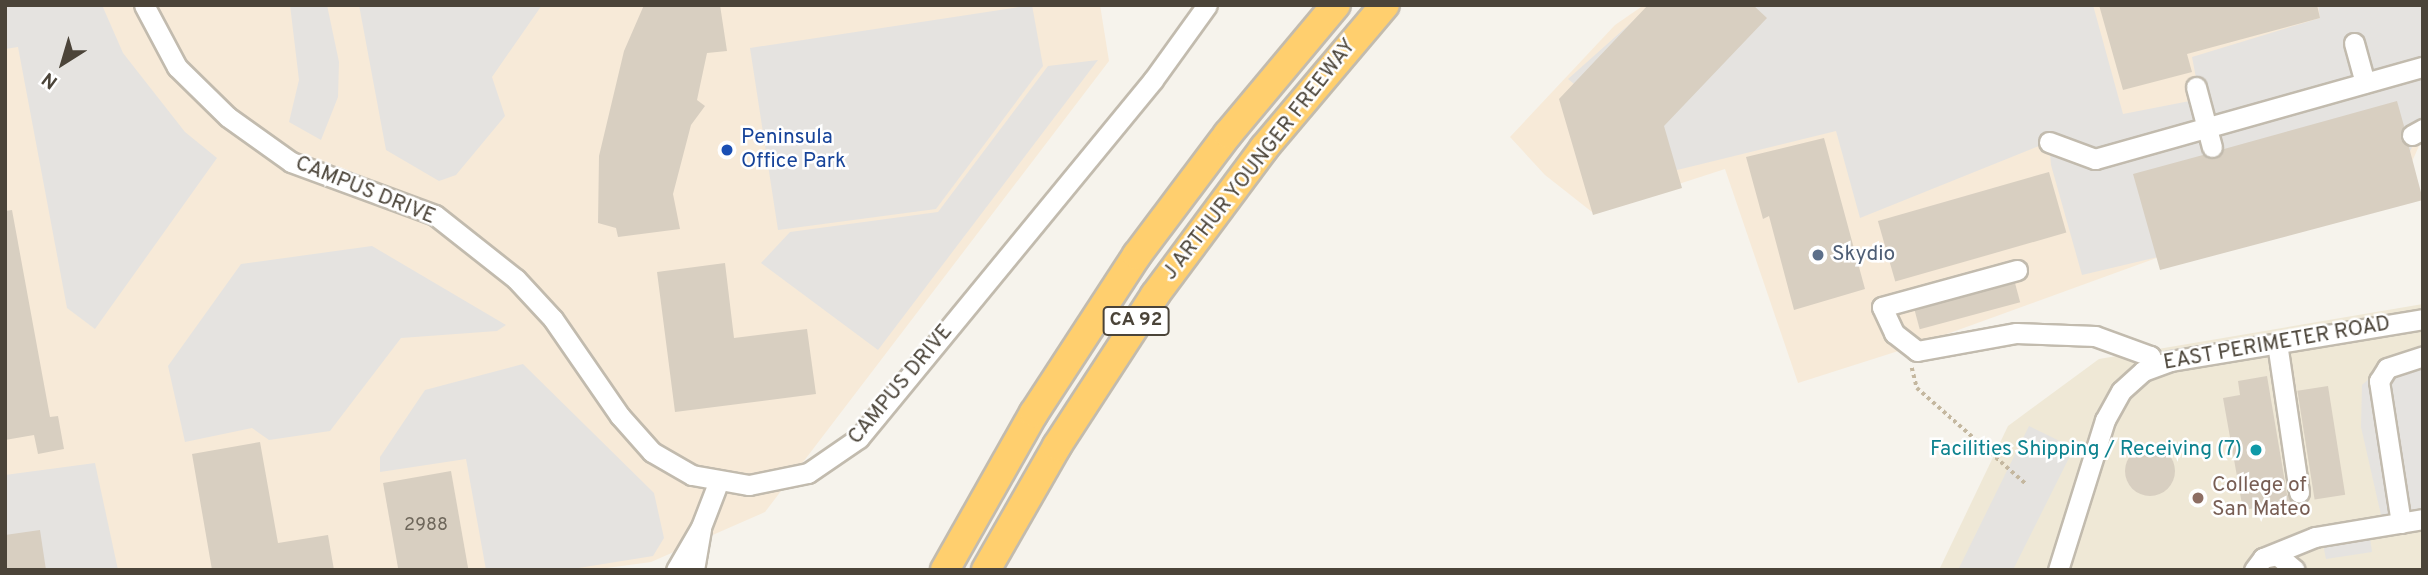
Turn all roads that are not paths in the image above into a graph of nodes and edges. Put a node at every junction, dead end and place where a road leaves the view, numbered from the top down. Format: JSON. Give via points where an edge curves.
{"nodes":[{"id":1,"x":144,"y":5,"type":"edge"},
{"id":2,"x":1207,"y":5,"type":"edge"},
{"id":3,"x":1312,"y":5,"type":"edge"},
{"id":4,"x":1336,"y":5,"type":"edge"},
{"id":5,"x":1385,"y":5,"type":"edge"},
{"id":6,"x":1407,"y":5,"type":"edge"},
{"id":7,"x":2354,"y":43,"type":"dead end"},
{"id":8,"x":2423,"y":67,"type":"edge"},
{"id":9,"x":2365,"y":83,"type":"junction"},
{"id":10,"x":2196,"y":87,"type":"dead end"},
{"id":11,"x":1311,"y":90,"type":"junction"},
{"id":12,"x":2206,"y":127,"type":"junction"},
{"id":13,"x":2049,"y":142,"type":"dead end"},
{"id":14,"x":2211,"y":147,"type":"dead end"},
{"id":15,"x":1205,"y":164,"type":"junction"},
{"id":16,"x":2017,"y":270,"type":"dead end"},
{"id":17,"x":2423,"y":319,"type":"edge"},
{"id":18,"x":2277,"y":343,"type":"junction"},
{"id":19,"x":2423,"y":356,"type":"edge"},
{"id":20,"x":2155,"y":365,"type":"junction"},
{"id":21,"x":718,"y":483,"type":"junction"},
{"id":22,"x":2299,"y":492,"type":"dead end"},
{"id":23,"x":2423,"y":519,"type":"edge"},
{"id":24,"x":2401,"y":523,"type":"junction"},
{"id":25,"x":701,"y":527,"type":"junction"},
{"id":26,"x":2330,"y":534,"type":"junction"},
{"id":27,"x":2259,"y":564,"type":"edge"},
{"id":28,"x":676,"y":570,"type":"edge"},
{"id":29,"x":695,"y":570,"type":"edge"},
{"id":30,"x":945,"y":570,"type":"edge"},
{"id":31,"x":986,"y":570,"type":"edge"},
{"id":32,"x":2058,"y":570,"type":"edge"},
{"id":33,"x":2297,"y":570,"type":"edge"}],
"edges":[{"from":1,"to":21,"type":"street","name":"CAMPUS DRIVE","via":[[177,67],[228,117],[290,162],[435,215],[516,279],[553,319],[578,349],[620,416],[652,452],[683,471]]},
{"from":2,"to":21,"type":"street","name":"CAMPUS DRIVE","via":[[1145,90],[859,438],[825,464],[793,478],[760,485]]},
{"from":3,"to":15,"type":"highway"},
{"from":4,"to":15,"type":"highway","name":"J ARTHUR YOUNGER FREEWAY","number":"CA 92"},
{"from":5,"to":11,"type":"highway","name":"J ARTHUR YOUNGER FREEWAY","number":"CA 92"},
{"from":6,"to":11,"type":"highway"},
{"from":7,"to":9,"type":"street"},
{"from":8,"to":9,"type":"street"},
{"from":9,"to":12,"type":"street"},
{"from":10,"to":12,"type":"street"},
{"from":11,"to":31,"type":"highway","name":"J ARTHUR YOUNGER FREEWAY","number":"CA 92","via":[[1220,205],[1135,324],[1057,446]]},
{"from":12,"to":13,"type":"street","via":[[2095,159]]},
{"from":12,"to":14,"type":"street"},
{"from":15,"to":30,"type":"highway","name":"J ARTHUR YOUNGER FREEWAY","number":"CA 92","via":[[1074,349]]},
{"from":16,"to":20,"type":"street","via":[[1882,307],[1899,339],[1917,351],[2016,333],[2095,336],[2150,356]]},
{"from":17,"to":18,"type":"street","name":"EAST PERIMETER ROAD"},
{"from":18,"to":20,"type":"street","name":"EAST PERIMETER ROAD"},
{"from":18,"to":22,"type":"street"},
{"from":19,"to":24,"type":"street","via":[[2387,368],[2379,381]]},
{"from":20,"to":32,"type":"street","name":"EAST PERIMETER ROAD","via":[[2130,381],[2112,405]]},
{"from":21,"to":25,"type":"street"},
{"from":23,"to":24,"type":"street"},
{"from":24,"to":26,"type":"street"},
{"from":25,"to":28,"type":"street"},
{"from":25,"to":29,"type":"street"},
{"from":26,"to":27,"type":"street"},
{"from":26,"to":33,"type":"street","via":[[2309,547]]},
{"from":27,"to":33,"type":"street","via":[[2284,557]]}]}
